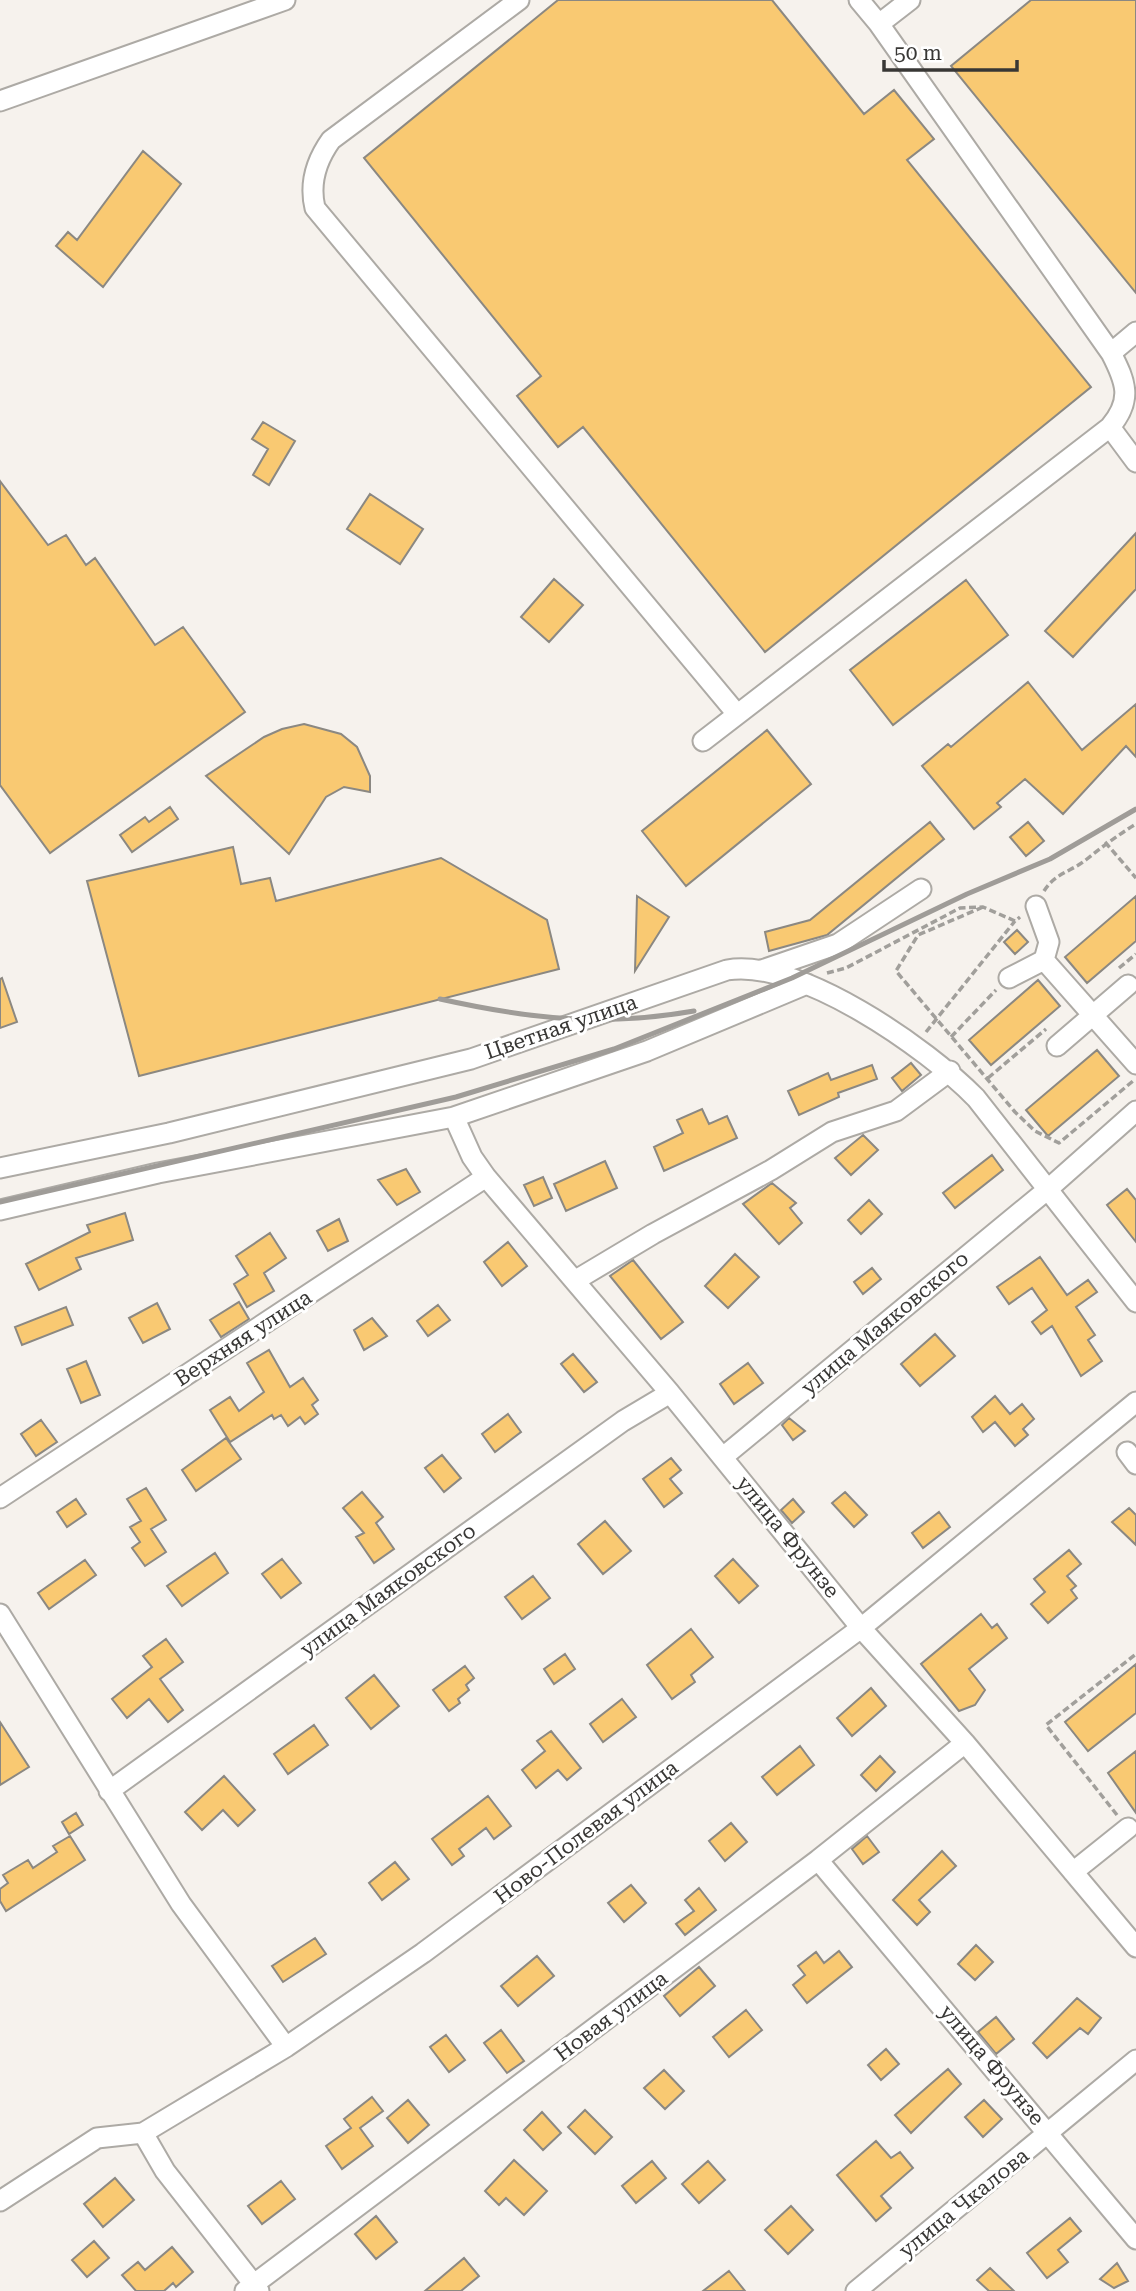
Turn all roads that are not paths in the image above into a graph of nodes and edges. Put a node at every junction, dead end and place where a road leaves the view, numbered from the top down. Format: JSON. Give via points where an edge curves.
{"nodes":[{"id":1,"x":285,"y":0,"type":"edge"},
{"id":2,"x":519,"y":0,"type":"edge"},
{"id":3,"x":859,"y":0,"type":"edge"},
{"id":4,"x":910,"y":0,"type":"edge"},
{"id":5,"x":879,"y":24,"type":"junction"},
{"id":6,"x":0,"y":101,"type":"edge"},
{"id":7,"x":1136,"y":332,"type":"edge"},
{"id":8,"x":1111,"y":354,"type":"junction"},
{"id":9,"x":1110,"y":427,"type":"junction"},
{"id":10,"x":1136,"y":462,"type":"edge"},
{"id":11,"x":737,"y":713,"type":"junction"},
{"id":12,"x":703,"y":741,"type":"dead end"},
{"id":13,"x":921,"y":889,"type":"dead end"},
{"id":14,"x":1036,"y":906,"type":"road end"},
{"id":15,"x":1044,"y":960,"type":"junction"},
{"id":16,"x":762,"y":970,"type":"junction"},
{"id":17,"x":1009,"y":978,"type":"road end"},
{"id":18,"x":807,"y":984,"type":"junction"},
{"id":19,"x":1128,"y":985,"type":"dead end"},
{"id":20,"x":1093,"y":1017,"type":"junction"},
{"id":21,"x":1057,"y":1046,"type":"dead end"},
{"id":22,"x":1136,"y":1064,"type":"edge"},
{"id":23,"x":950,"y":1071,"type":"junction"},
{"id":24,"x":1136,"y":1111,"type":"edge"},
{"id":25,"x":454,"y":1117,"type":"junction"},
{"id":26,"x":0,"y":1167,"type":"edge"},
{"id":27,"x":486,"y":1177,"type":"junction"},
{"id":28,"x":1048,"y":1190,"type":"junction"},
{"id":29,"x":0,"y":1210,"type":"edge"},
{"id":30,"x":576,"y":1280,"type":"junction"},
{"id":31,"x":1136,"y":1302,"type":"edge"},
{"id":32,"x":670,"y":1393,"type":"junction"},
{"id":33,"x":1136,"y":1402,"type":"edge"},
{"id":34,"x":723,"y":1457,"type":"junction"},
{"id":35,"x":0,"y":1498,"type":"edge"},
{"id":36,"x":0,"y":1614,"type":"edge"},
{"id":37,"x":861,"y":1628,"type":"junction"},
{"id":38,"x":965,"y":1743,"type":"junction"},
{"id":39,"x":109,"y":1791,"type":"junction"},
{"id":40,"x":1128,"y":1828,"type":"road end"},
{"id":41,"x":818,"y":1860,"type":"junction"},
{"id":42,"x":1073,"y":1872,"type":"junction"},
{"id":43,"x":1136,"y":1947,"type":"edge"},
{"id":44,"x":286,"y":2047,"type":"junction"},
{"id":45,"x":1136,"y":2060,"type":"edge"},
{"id":46,"x":143,"y":2133,"type":"junction"},
{"id":47,"x":1049,"y":2133,"type":"junction"},
{"id":48,"x":0,"y":2201,"type":"edge"},
{"id":49,"x":1136,"y":2239,"type":"edge"},
{"id":50,"x":252,"y":2289,"type":"edge"},
{"id":51,"x":856,"y":2291,"type":"edge"}],
"edges":[{"from":1,"to":6,"type":"street"},
{"from":2,"to":11,"type":"street","via":[[331,140],[315,171],[315,208]]},
{"from":3,"to":5,"type":"street"},
{"from":4,"to":5,"type":"street"},
{"from":5,"to":8,"type":"street"},
{"from":7,"to":8,"type":"street"},
{"from":8,"to":9,"type":"street","via":[[1125,380],[1125,399]]},
{"from":9,"to":10,"type":"street"},
{"from":9,"to":11,"type":"street"},
{"from":11,"to":12,"type":"street"},
{"from":13,"to":16,"type":"street","via":[[838,944]]},
{"from":14,"to":15,"type":"street","via":[[1049,942]]},
{"from":15,"to":17,"type":"street"},
{"from":15,"to":20,"type":"street"},
{"from":16,"to":18,"type":"street","name":"Цветная улица"},
{"from":16,"to":26,"type":"street","name":"Цветная улица","via":[[727,970],[471,1059],[169,1133]]},
{"from":18,"to":23,"type":"street","name":"Цветная улица","via":[[859,1011]]},
{"from":18,"to":25,"type":"street","via":[[647,1051]]},
{"from":19,"to":20,"type":"street"},
{"from":20,"to":21,"type":"street"},
{"from":20,"to":22,"type":"street"},
{"from":23,"to":28,"type":"street","name":"Цветная улица"},
{"from":23,"to":30,"type":"street","via":[[896,1111],[832,1132]]},
{"from":24,"to":28,"type":"street","name":"улица Маяковского"},
{"from":25,"to":27,"type":"street","name":"улица Фрунзе"},
{"from":25,"to":29,"type":"street","via":[[158,1173]]},
{"from":27,"to":30,"type":"street","name":"улица Фрунзе"},
{"from":27,"to":35,"type":"street","name":"Верхняя улица"},
{"from":28,"to":31,"type":"street"},
{"from":28,"to":34,"type":"street","name":"улица Маяковского"},
{"from":30,"to":32,"type":"street","name":"улица Фрунзе"},
{"from":32,"to":34,"type":"street","name":"улица Фрунзе"},
{"from":32,"to":39,"type":"street","name":"улица Маяковского","via":[[623,1422]]},
{"from":33,"to":37,"type":"street","name":"Ново-Полевая улица"},
{"from":34,"to":37,"type":"street","name":"улица Фрунзе"},
{"from":36,"to":39,"type":"street"},
{"from":37,"to":38,"type":"street","name":"улица Фрунзе"},
{"from":37,"to":44,"type":"street","name":"Ново-Полевая улица","via":[[423,1953]]},
{"from":38,"to":41,"type":"street","name":"Новая улица"},
{"from":38,"to":42,"type":"street","name":"улица Фрунзе"},
{"from":39,"to":44,"type":"street","via":[[181,1904]]},
{"from":40,"to":42,"type":"street"},
{"from":41,"to":47,"type":"street","name":"улица Фрунзе"},
{"from":41,"to":50,"type":"street","name":"Новая улица"},
{"from":42,"to":43,"type":"street","name":"улица Фрунзе"},
{"from":44,"to":46,"type":"street","name":"Ново-Полевая улица"},
{"from":45,"to":47,"type":"street","name":"улица Чкалова"},
{"from":46,"to":48,"type":"street","name":"Ново-Полевая улица","via":[[97,2137]]},
{"from":46,"to":50,"type":"street","via":[[165,2171]]},
{"from":47,"to":49,"type":"street","name":"улица Фрунзе"},
{"from":47,"to":51,"type":"street","name":"улица Чкалова"}]}
